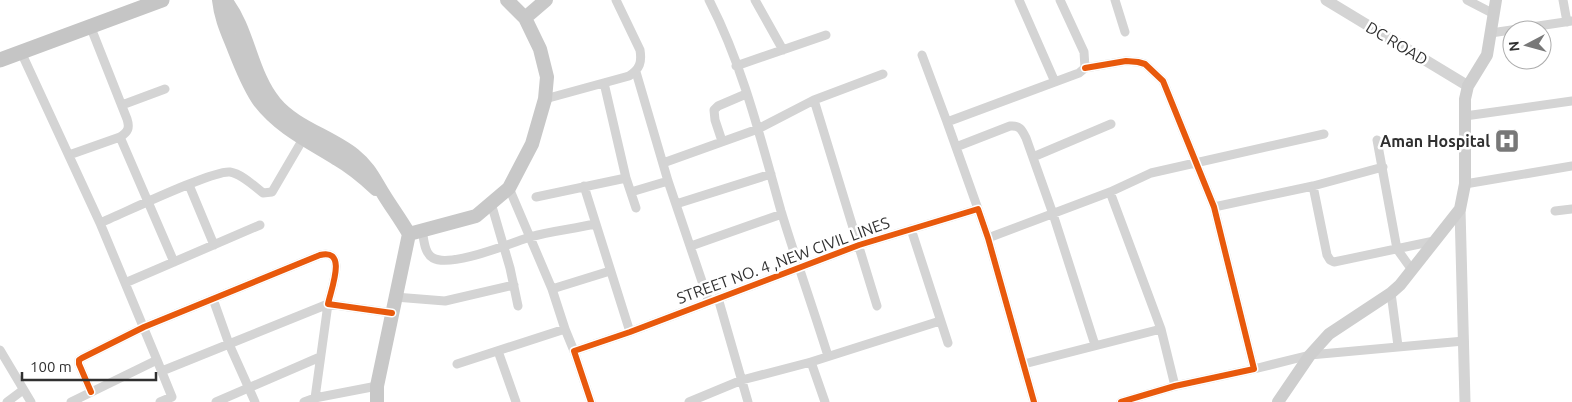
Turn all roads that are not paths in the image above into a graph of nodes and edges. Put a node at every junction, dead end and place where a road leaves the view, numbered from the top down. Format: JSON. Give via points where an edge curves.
{"nodes":[{"id":1,"x":162,"y":0,"type":"edge"},
{"id":2,"x":219,"y":0,"type":"edge"},
{"id":3,"x":225,"y":0,"type":"edge"},
{"id":4,"x":507,"y":0,"type":"edge"},
{"id":5,"x":546,"y":0,"type":"edge"},
{"id":6,"x":616,"y":0,"type":"edge"},
{"id":7,"x":709,"y":0,"type":"edge"},
{"id":8,"x":755,"y":0,"type":"edge"},
{"id":9,"x":1019,"y":0,"type":"edge"},
{"id":10,"x":1060,"y":0,"type":"edge"},
{"id":11,"x":1115,"y":0,"type":"edge"},
{"id":12,"x":1326,"y":0,"type":"edge"},
{"id":13,"x":1467,"y":0,"type":"edge"},
{"id":14,"x":1496,"y":0,"type":"edge"},
{"id":15,"x":1562,"y":0,"type":"edge"},
{"id":16,"x":1494,"y":14,"type":"junction"},
{"id":17,"x":525,"y":18,"type":"junction"},
{"id":18,"x":1570,"y":22,"type":"edge"},
{"id":19,"x":90,"y":28,"type":"junction"},
{"id":20,"x":1125,"y":32,"type":"dead end"},
{"id":21,"x":1492,"y":33,"type":"junction"},
{"id":22,"x":826,"y":35,"type":"dead end"},
{"id":23,"x":783,"y":50,"type":"junction"},
{"id":24,"x":21,"y":52,"type":"junction"},
{"id":25,"x":922,"y":55,"type":"dead end"},
{"id":26,"x":0,"y":60,"type":"edge"},
{"id":27,"x":736,"y":66,"type":"junction"},
{"id":28,"x":1085,"y":68,"type":"junction"},
{"id":29,"x":636,"y":72,"type":"junction"},
{"id":30,"x":883,"y":74,"type":"dead end"},
{"id":31,"x":1055,"y":82,"type":"junction"},
{"id":32,"x":604,"y":83,"type":"junction"},
{"id":33,"x":1468,"y":86,"type":"junction"},
{"id":34,"x":165,"y":88,"type":"dead end"},
{"id":35,"x":746,"y":94,"type":"junction"},
{"id":36,"x":546,"y":99,"type":"junction"},
{"id":37,"x":814,"y":100,"type":"junction"},
{"id":38,"x":1572,"y":101,"type":"edge"},
{"id":39,"x":122,"y":105,"type":"junction"},
{"id":40,"x":1465,"y":116,"type":"junction"},
{"id":41,"x":947,"y":122,"type":"junction"},
{"id":42,"x":1111,"y":124,"type":"dead end"},
{"id":43,"x":758,"y":128,"type":"junction"},
{"id":44,"x":1324,"y":134,"type":"dead end"},
{"id":45,"x":120,"y":137,"type":"junction"},
{"id":46,"x":303,"y":139,"type":"junction"},
{"id":47,"x":1377,"y":140,"type":"dead end"},
{"id":48,"x":722,"y":142,"type":"junction"},
{"id":49,"x":956,"y":147,"type":"junction"},
{"id":50,"x":69,"y":155,"type":"junction"},
{"id":51,"x":1033,"y":157,"type":"junction"},
{"id":52,"x":1197,"y":162,"type":"junction"},
{"id":53,"x":663,"y":163,"type":"junction"},
{"id":54,"x":1572,"y":166,"type":"edge"},
{"id":55,"x":1383,"y":167,"type":"junction"},
{"id":56,"x":771,"y":174,"type":"junction"},
{"id":57,"x":626,"y":178,"type":"junction"},
{"id":58,"x":668,"y":181,"type":"junction"},
{"id":59,"x":1465,"y":184,"type":"junction"},
{"id":60,"x":189,"y":185,"type":"junction"},
{"id":61,"x":584,"y":186,"type":"junction"},
{"id":62,"x":1313,"y":186,"type":"junction"},
{"id":63,"x":509,"y":188,"type":"junction"},
{"id":64,"x":631,"y":192,"type":"junction"},
{"id":65,"x":1110,"y":192,"type":"junction"},
{"id":66,"x":384,"y":195,"type":"junction"},
{"id":67,"x":536,"y":197,"type":"dead end"},
{"id":68,"x":148,"y":203,"type":"junction"},
{"id":69,"x":491,"y":203,"type":"junction"},
{"id":70,"x":676,"y":204,"type":"junction"},
{"id":71,"x":1214,"y":207,"type":"junction"},
{"id":72,"x":636,"y":208,"type":"dead end"},
{"id":73,"x":978,"y":209,"type":"junction"},
{"id":74,"x":1460,"y":209,"type":"junction"},
{"id":75,"x":1572,"y":209,"type":"edge"},
{"id":76,"x":1555,"y":211,"type":"dead end"},
{"id":77,"x":782,"y":214,"type":"junction"},
{"id":78,"x":1053,"y":214,"type":"junction"},
{"id":79,"x":100,"y":223,"type":"junction"},
{"id":80,"x":595,"y":224,"type":"junction"},
{"id":81,"x":260,"y":225,"type":"dead end"},
{"id":82,"x":911,"y":229,"type":"junction"},
{"id":83,"x":415,"y":232,"type":"junction"},
{"id":84,"x":530,"y":237,"type":"junction"},
{"id":85,"x":988,"y":238,"type":"junction"},
{"id":86,"x":1434,"y":241,"type":"junction"},
{"id":87,"x":214,"y":245,"type":"junction"},
{"id":88,"x":859,"y":245,"type":"junction"},
{"id":89,"x":504,"y":246,"type":"junction"},
{"id":90,"x":691,"y":246,"type":"junction"},
{"id":91,"x":1397,"y":250,"type":"junction"},
{"id":92,"x":174,"y":262,"type":"junction"},
{"id":93,"x":800,"y":268,"type":"junction"},
{"id":94,"x":1412,"y":270,"type":"junction"},
{"id":95,"x":610,"y":271,"type":"junction"},
{"id":96,"x":125,"y":283,"type":"junction"},
{"id":97,"x":514,"y":285,"type":"junction"},
{"id":98,"x":552,"y":289,"type":"junction"},
{"id":99,"x":1391,"y":293,"type":"junction"},
{"id":100,"x":395,"y":297,"type":"junction"},
{"id":101,"x":213,"y":299,"type":"junction"},
{"id":102,"x":713,"y":300,"type":"junction"},
{"id":103,"x":328,"y":304,"type":"junction"},
{"id":104,"x":518,"y":306,"type":"dead end"},
{"id":105,"x":877,"y":306,"type":"dead end"},
{"id":106,"x":392,"y":313,"type":"junction"},
{"id":107,"x":940,"y":321,"type":"junction"},
{"id":108,"x":144,"y":327,"type":"junction"},
{"id":109,"x":565,"y":329,"type":"junction"},
{"id":110,"x":1161,"y":329,"type":"junction"},
{"id":111,"x":630,"y":332,"type":"junction"},
{"id":112,"x":1464,"y":340,"type":"junction"},
{"id":113,"x":948,"y":343,"type":"dead end"},
{"id":114,"x":229,"y":344,"type":"junction"},
{"id":115,"x":1094,"y":345,"type":"junction"},
{"id":116,"x":1398,"y":346,"type":"junction"},
{"id":117,"x":0,"y":350,"type":"edge"},
{"id":118,"x":498,"y":351,"type":"junction"},
{"id":119,"x":574,"y":351,"type":"junction"},
{"id":120,"x":1310,"y":355,"type":"junction"},
{"id":121,"x":828,"y":356,"type":"junction"},
{"id":122,"x":320,"y":357,"type":"junction"},
{"id":123,"x":157,"y":360,"type":"junction"},
{"id":124,"x":811,"y":362,"type":"junction"},
{"id":125,"x":3,"y":364,"type":"edge"},
{"id":126,"x":457,"y":364,"type":"dead end"},
{"id":127,"x":1024,"y":364,"type":"junction"},
{"id":128,"x":1254,"y":369,"type":"junction"},
{"id":129,"x":162,"y":372,"type":"junction"},
{"id":130,"x":742,"y":380,"type":"junction"},
{"id":131,"x":377,"y":386,"type":"junction"},
{"id":132,"x":1175,"y":386,"type":"junction"},
{"id":133,"x":249,"y":387,"type":"junction"},
{"id":134,"x":23,"y":390,"type":"junction"},
{"id":135,"x":91,"y":392,"type":"junction"},
{"id":136,"x":314,"y":398,"type":"junction"},
{"id":137,"x":173,"y":399,"type":"edge"},
{"id":138,"x":7,"y":402,"type":"edge"},
{"id":139,"x":31,"y":402,"type":"edge"},
{"id":140,"x":71,"y":402,"type":"edge"},
{"id":141,"x":160,"y":402,"type":"edge"},
{"id":142,"x":216,"y":402,"type":"edge"},
{"id":143,"x":255,"y":402,"type":"edge"},
{"id":144,"x":304,"y":402,"type":"edge"},
{"id":145,"x":376,"y":402,"type":"edge"},
{"id":146,"x":516,"y":402,"type":"edge"},
{"id":147,"x":591,"y":402,"type":"edge"},
{"id":148,"x":689,"y":402,"type":"edge"},
{"id":149,"x":748,"y":402,"type":"edge"},
{"id":150,"x":825,"y":402,"type":"edge"},
{"id":151,"x":1034,"y":402,"type":"edge"},
{"id":152,"x":1121,"y":402,"type":"edge"},
{"id":153,"x":1278,"y":402,"type":"edge"},
{"id":154,"x":1465,"y":402,"type":"edge"}],
"edges":[{"from":1,"to":19,"type":"highway"},
{"from":2,"to":46,"type":"main road","via":[[221,15],[255,95],[281,124]]},
{"from":3,"to":66,"type":"main road","via":[[238,22],[265,90],[276,104],[292,118],[354,155],[370,169]]},
{"from":4,"to":17,"type":"main road"},
{"from":5,"to":17,"type":"main road"},
{"from":6,"to":29,"type":"street","via":[[640,50],[642,59]]},
{"from":7,"to":27,"type":"street"},
{"from":8,"to":23,"type":"street"},
{"from":9,"to":31,"type":"street"},
{"from":10,"to":28,"type":"street","via":[[1084,52]]},
{"from":11,"to":20,"type":"street"},
{"from":12,"to":33,"type":"street","name":"DC ROAD"},
{"from":13,"to":16,"type":"street"},
{"from":14,"to":16,"type":"main road"},
{"from":15,"to":18,"type":"street"},
{"from":16,"to":21,"type":"main road"},
{"from":17,"to":36,"type":"main road","via":[[540,49],[547,77]]},
{"from":18,"to":21,"type":"street"},
{"from":19,"to":24,"type":"highway"},
{"from":19,"to":39,"type":"street"},
{"from":21,"to":33,"type":"main road","via":[[1487,55]]},
{"from":22,"to":23,"type":"street"},
{"from":23,"to":27,"type":"street"},
{"from":24,"to":26,"type":"highway"},
{"from":24,"to":50,"type":"street"},
{"from":25,"to":41,"type":"street"},
{"from":27,"to":35,"type":"street"},
{"from":28,"to":31,"type":"street"},
{"from":28,"to":52,"type":"street","via":[[1126,61],[1151,68],[1163,81]]},
{"from":29,"to":32,"type":"street"},
{"from":29,"to":53,"type":"street"},
{"from":30,"to":37,"type":"street"},
{"from":31,"to":41,"type":"street"},
{"from":32,"to":36,"type":"street"},
{"from":32,"to":57,"type":"street"},
{"from":33,"to":40,"type":"main road"},
{"from":34,"to":39,"type":"street"},
{"from":35,"to":43,"type":"street"},
{"from":35,"to":48,"type":"street","via":[[714,110]]},
{"from":36,"to":63,"type":"main road","via":[[532,144]]},
{"from":37,"to":43,"type":"street"},
{"from":37,"to":88,"type":"street"},
{"from":38,"to":40,"type":"street"},
{"from":39,"to":45,"type":"street","via":[[128,128]]},
{"from":40,"to":59,"type":"main road"},
{"from":41,"to":49,"type":"street"},
{"from":42,"to":51,"type":"street"},
{"from":43,"to":48,"type":"street"},
{"from":43,"to":56,"type":"street"},
{"from":44,"to":52,"type":"street"},
{"from":45,"to":50,"type":"street"},
{"from":45,"to":68,"type":"street"},
{"from":46,"to":60,"type":"street","via":[[272,192],[263,193],[231,172]]},
{"from":46,"to":66,"type":"main road","via":[[357,172]]},
{"from":47,"to":55,"type":"street"},
{"from":48,"to":53,"type":"street"},
{"from":49,"to":51,"type":"street","via":[[1010,126],[1018,126]]},
{"from":49,"to":73,"type":"street"},
{"from":50,"to":79,"type":"street"},
{"from":51,"to":78,"type":"street"},
{"from":52,"to":65,"type":"street","via":[[1151,173]]},
{"from":52,"to":71,"type":"street"},
{"from":53,"to":58,"type":"street"},
{"from":54,"to":59,"type":"street"},
{"from":55,"to":62,"type":"street"},
{"from":55,"to":91,"type":"street"},
{"from":56,"to":70,"type":"street"},
{"from":56,"to":77,"type":"street"},
{"from":57,"to":61,"type":"street"},
{"from":57,"to":64,"type":"street"},
{"from":58,"to":64,"type":"street"},
{"from":58,"to":70,"type":"street"},
{"from":59,"to":74,"type":"main road"},
{"from":60,"to":68,"type":"street"},
{"from":60,"to":87,"type":"street"},
{"from":61,"to":67,"type":"street"},
{"from":61,"to":80,"type":"street"},
{"from":62,"to":71,"type":"street"},
{"from":62,"to":91,"type":"street","via":[[1330,260],[1339,262]]},
{"from":63,"to":69,"type":"main road"},
{"from":63,"to":84,"type":"street"},
{"from":64,"to":72,"type":"street"},
{"from":65,"to":78,"type":"street"},
{"from":65,"to":110,"type":"street"},
{"from":66,"to":83,"type":"main road"},
{"from":68,"to":79,"type":"street"},
{"from":68,"to":92,"type":"street"},
{"from":69,"to":83,"type":"main road","via":[[476,216]]},
{"from":69,"to":89,"type":"street"},
{"from":70,"to":90,"type":"street"},
{"from":71,"to":128,"type":"street"},
{"from":73,"to":82,"type":"street","name":"STREET NO. 4 ,NEW CIVIL LINES"},
{"from":73,"to":85,"type":"street"},
{"from":74,"to":86,"type":"main road"},
{"from":74,"to":112,"type":"street"},
{"from":75,"to":76,"type":"street"},
{"from":77,"to":90,"type":"street"},
{"from":77,"to":93,"type":"street"},
{"from":78,"to":85,"type":"street"},
{"from":78,"to":115,"type":"street"},
{"from":79,"to":96,"type":"street"},
{"from":80,"to":84,"type":"street"},
{"from":80,"to":95,"type":"street"},
{"from":81,"to":87,"type":"street"},
{"from":82,"to":88,"type":"street","name":"STREET NO. 4 ,NEW CIVIL LINES"},
{"from":82,"to":107,"type":"street"},
{"from":83,"to":89,"type":"street","via":[[428,253],[438,259],[455,259]]},
{"from":83,"to":100,"type":"main road"},
{"from":84,"to":89,"type":"street"},
{"from":84,"to":98,"type":"street"},
{"from":85,"to":127,"type":"street"},
{"from":86,"to":91,"type":"street"},
{"from":86,"to":94,"type":"main road"},
{"from":87,"to":92,"type":"street"},
{"from":88,"to":93,"type":"street","name":"STREET NO. 4 ,NEW CIVIL LINES"},
{"from":88,"to":105,"type":"street"},
{"from":89,"to":97,"type":"street"},
{"from":90,"to":102,"type":"street"},
{"from":91,"to":94,"type":"street"},
{"from":92,"to":96,"type":"street"},
{"from":93,"to":102,"type":"street","name":"STREET NO. 4 ,NEW CIVIL LINES"},
{"from":93,"to":121,"type":"street"},
{"from":94,"to":99,"type":"main road"},
{"from":95,"to":98,"type":"street"},
{"from":95,"to":111,"type":"street"},
{"from":96,"to":108,"type":"street"},
{"from":97,"to":100,"type":"street","via":[[446,301]]},
{"from":97,"to":104,"type":"street"},
{"from":98,"to":109,"type":"street"},
{"from":99,"to":116,"type":"street"},
{"from":99,"to":120,"type":"main road","via":[[1336,329]]},
{"from":100,"to":106,"type":"main road"},
{"from":101,"to":103,"type":"street","via":[[328,253],[336,262]]},
{"from":101,"to":108,"type":"street"},
{"from":101,"to":114,"type":"street"},
{"from":102,"to":111,"type":"street","name":"STREET NO. 4 ,NEW CIVIL LINES"},
{"from":102,"to":130,"type":"street"},
{"from":103,"to":106,"type":"street"},
{"from":103,"to":114,"type":"street"},
{"from":103,"to":122,"type":"street"},
{"from":106,"to":131,"type":"main road"},
{"from":107,"to":113,"type":"street"},
{"from":107,"to":121,"type":"street"},
{"from":108,"to":123,"type":"street"},
{"from":108,"to":135,"type":"street","via":[[80,360],[80,368]]},
{"from":109,"to":118,"type":"street"},
{"from":109,"to":119,"type":"street"},
{"from":110,"to":115,"type":"street"},
{"from":110,"to":132,"type":"street"},
{"from":111,"to":119,"type":"street","name":"STREET NO. 4 ,NEW CIVIL LINES"},
{"from":112,"to":116,"type":"street"},
{"from":112,"to":154,"type":"street"},
{"from":114,"to":129,"type":"street"},
{"from":114,"to":133,"type":"street"},
{"from":115,"to":127,"type":"street"},
{"from":116,"to":120,"type":"street"},
{"from":117,"to":125,"type":"street"},
{"from":118,"to":126,"type":"street"},
{"from":118,"to":146,"type":"street"},
{"from":119,"to":147,"type":"street"},
{"from":120,"to":128,"type":"street"},
{"from":120,"to":153,"type":"main road"},
{"from":121,"to":124,"type":"street"},
{"from":122,"to":133,"type":"street"},
{"from":122,"to":136,"type":"street"},
{"from":123,"to":129,"type":"street"},
{"from":123,"to":135,"type":"street"},
{"from":124,"to":130,"type":"street"},
{"from":124,"to":150,"type":"street"},
{"from":125,"to":134,"type":"street"},
{"from":127,"to":151,"type":"street"},
{"from":128,"to":132,"type":"street"},
{"from":129,"to":137,"type":"street"},
{"from":130,"to":148,"type":"street"},
{"from":130,"to":149,"type":"street"},
{"from":131,"to":136,"type":"street"},
{"from":131,"to":145,"type":"main road"},
{"from":132,"to":152,"type":"street"},
{"from":133,"to":142,"type":"street"},
{"from":133,"to":143,"type":"street"},
{"from":134,"to":138,"type":"street"},
{"from":134,"to":139,"type":"street"},
{"from":135,"to":140,"type":"street"},
{"from":136,"to":144,"type":"street"},
{"from":137,"to":141,"type":"street"}]}
